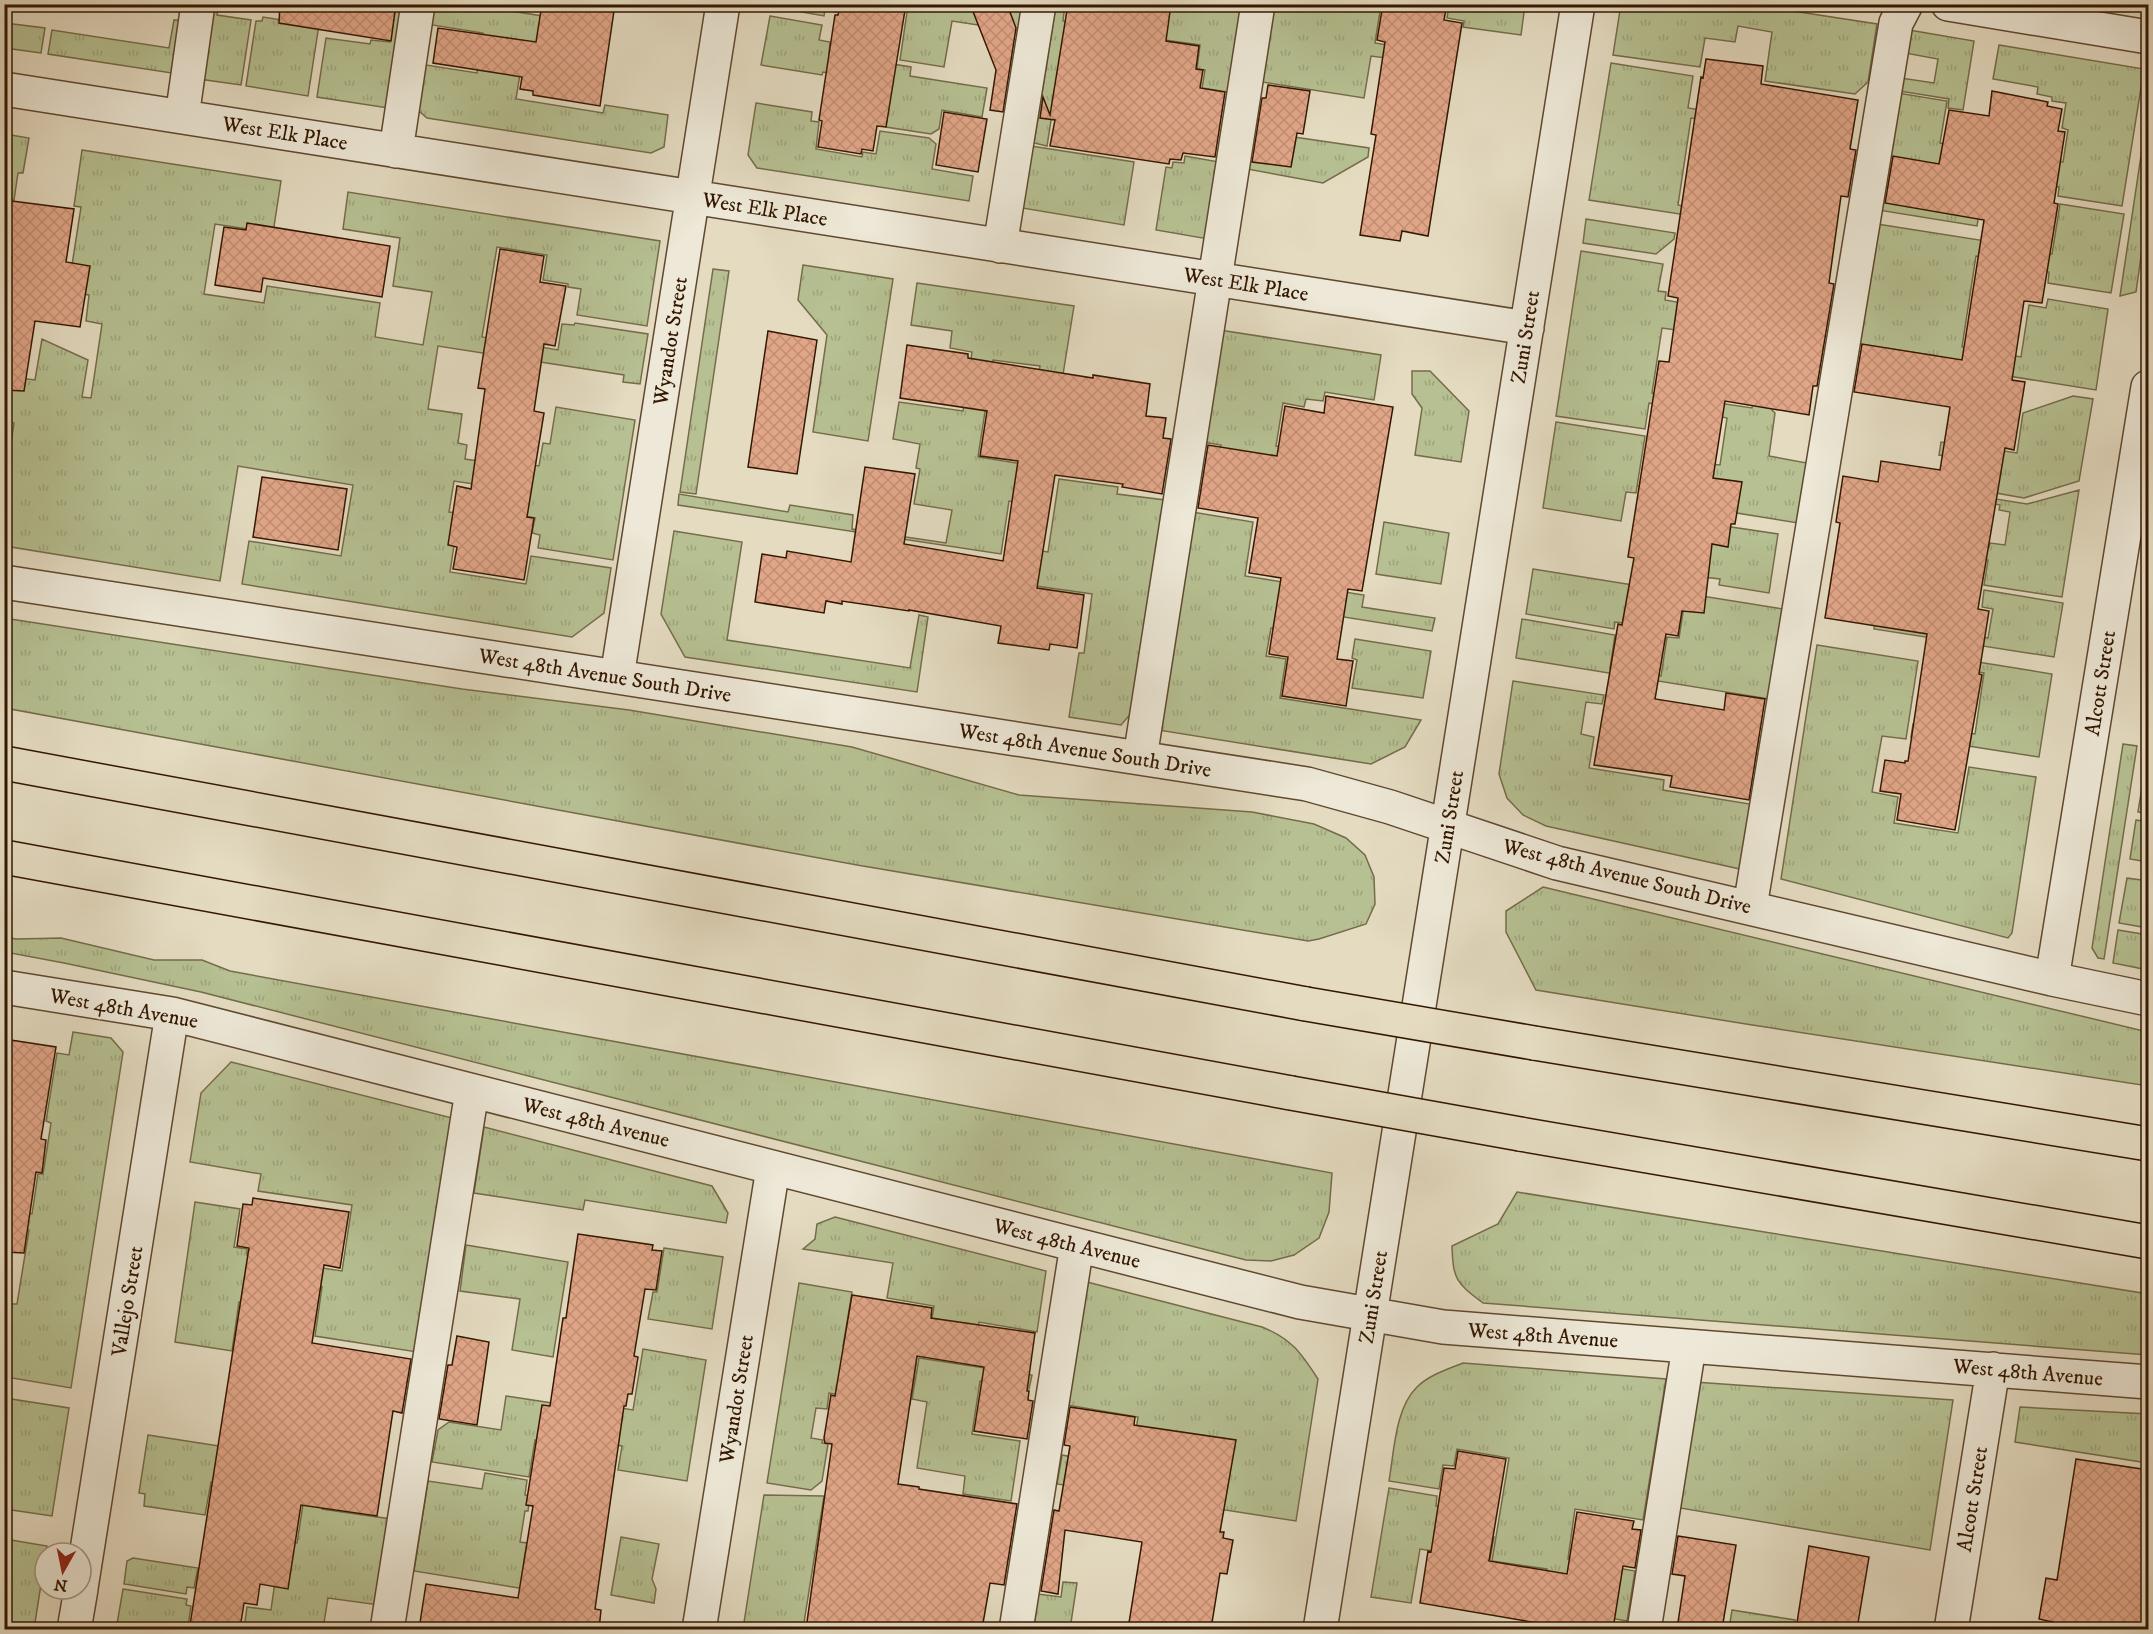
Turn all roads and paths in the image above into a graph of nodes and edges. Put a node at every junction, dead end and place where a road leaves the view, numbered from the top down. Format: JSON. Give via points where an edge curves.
{"nodes":[{"id":1,"x":198,"y":4,"type":"edge"},
{"id":2,"x":418,"y":4,"type":"edge"},
{"id":3,"x":723,"y":4,"type":"edge"},
{"id":4,"x":1040,"y":4,"type":"edge"},
{"id":5,"x":1258,"y":4,"type":"edge"},
{"id":6,"x":1578,"y":4,"type":"edge"},
{"id":7,"x":1906,"y":4,"type":"edge"},
{"id":8,"x":1948,"y":4,"type":"edge"},
{"id":9,"x":2148,"y":37,"type":"edge"},
{"id":10,"x":4,"y":89,"type":"edge"},
{"id":11,"x":182,"y":117,"type":"junction"},
{"id":12,"x":396,"y":151,"type":"junction"},
{"id":13,"x":692,"y":197,"type":"junction"},
{"id":14,"x":1000,"y":246,"type":"junction"},
{"id":15,"x":1214,"y":279,"type":"junction"},
{"id":16,"x":1527,"y":328,"type":"junction"},
{"id":17,"x":2148,"y":387,"type":"edge"},
{"id":18,"x":4,"y":582,"type":"edge"},
{"id":19,"x":617,"y":677,"type":"junction"},
{"id":20,"x":1140,"y":758,"type":"junction"},
{"id":21,"x":4,"y":763,"type":"edge"},
{"id":22,"x":1448,"y":826,"type":"junction"},
{"id":23,"x":4,"y":857,"type":"edge"},
{"id":24,"x":1750,"y":907,"type":"junction"},
{"id":25,"x":2052,"y":979,"type":"junction"},
{"id":26,"x":4,"y":987,"type":"edge"},
{"id":27,"x":2148,"y":999,"type":"edge"},
{"id":28,"x":172,"y":1014,"type":"junction"},
{"id":29,"x":472,"y":1091,"type":"junction"},
{"id":30,"x":2148,"y":1144,"type":"edge"},
{"id":31,"x":773,"y":1168,"type":"junction"},
{"id":32,"x":2148,"y":1242,"type":"edge"},
{"id":33,"x":1077,"y":1245,"type":"junction"},
{"id":34,"x":1370,"y":1315,"type":"junction"},
{"id":35,"x":1689,"y":1347,"type":"junction"},
{"id":36,"x":1993,"y":1369,"type":"junction"},
{"id":37,"x":2148,"y":1382,"type":"edge"},
{"id":38,"x":89,"y":1541,"type":"edge"},
{"id":39,"x":79,"y":1601,"type":"edge"},
{"id":40,"x":74,"y":1629,"type":"edge"},
{"id":41,"x":387,"y":1629,"type":"edge"},
{"id":42,"x":699,"y":1629,"type":"edge"},
{"id":43,"x":1016,"y":1629,"type":"edge"},
{"id":44,"x":1320,"y":1629,"type":"edge"},
{"id":45,"x":1644,"y":1629,"type":"edge"},
{"id":46,"x":1952,"y":1629,"type":"edge"}],
"edges":[{"from":1,"to":11,"type":"street"},
{"from":2,"to":12,"type":"street"},
{"from":3,"to":13,"type":"street","name":"Wyandot Street"},
{"from":4,"to":14,"type":"street"},
{"from":5,"to":15,"type":"street"},
{"from":6,"to":16,"type":"street","name":"Zuni Street"},
{"from":7,"to":24,"type":"street","via":[[1896,23]]},
{"from":8,"to":9,"type":"street"},
{"from":10,"to":11,"type":"street","name":"West Elk Place"},
{"from":11,"to":12,"type":"street","name":"West Elk Place"},
{"from":12,"to":13,"type":"street","name":"West Elk Place"},
{"from":13,"to":14,"type":"street","name":"West Elk Place"},
{"from":13,"to":19,"type":"street","name":"Wyandot Street"},
{"from":14,"to":15,"type":"street","name":"West Elk Place"},
{"from":15,"to":16,"type":"street","name":"West Elk Place"},
{"from":15,"to":20,"type":"street"},
{"from":16,"to":22,"type":"street","name":"Zuni Street"},
{"from":17,"to":25,"type":"street","name":"Alcott Street"},
{"from":18,"to":19,"type":"street","name":"West 48th Avenue South Drive"},
{"from":19,"to":20,"type":"street","name":"West 48th Avenue South Drive"},
{"from":20,"to":22,"type":"street","name":"West 48th Avenue South Drive","via":[[1306,784]]},
{"from":21,"to":30,"type":"highway","bridge":true,"via":[[1306,1004]]},
{"from":22,"to":24,"type":"street","name":"West 48th Avenue South Drive","via":[[1557,863]]},
{"from":22,"to":34,"type":"street","name":"Zuni Street"},
{"from":23,"to":32,"type":"highway","bridge":true,"via":[[1291,1093]]},
{"from":24,"to":25,"type":"street","name":"West 48th Avenue South Drive"},
{"from":25,"to":27,"type":"street","name":"West 48th Avenue South Drive"},
{"from":26,"to":28,"type":"street","name":"West 48th Avenue"},
{"from":28,"to":29,"type":"street","name":"West 48th Avenue"},
{"from":28,"to":38,"type":"street","name":"Vallejo Street"},
{"from":29,"to":31,"type":"street","name":"West 48th Avenue"},
{"from":29,"to":41,"type":"street"},
{"from":31,"to":33,"type":"street","name":"West 48th Avenue"},
{"from":31,"to":42,"type":"street","name":"Wyandot Street"},
{"from":33,"to":34,"type":"street","name":"West 48th Avenue","via":[[1300,1302]]},
{"from":33,"to":43,"type":"street"},
{"from":34,"to":35,"type":"street","name":"West 48th Avenue","via":[[1443,1327]]},
{"from":34,"to":44,"type":"street","name":"Zuni Street"},
{"from":35,"to":36,"type":"street","name":"West 48th Avenue"},
{"from":35,"to":45,"type":"street"},
{"from":36,"to":37,"type":"street","name":"West 48th Avenue"},
{"from":36,"to":46,"type":"street","name":"Alcott Street"},
{"from":39,"to":40,"type":"street","name":"Vallejo Street"}]}
